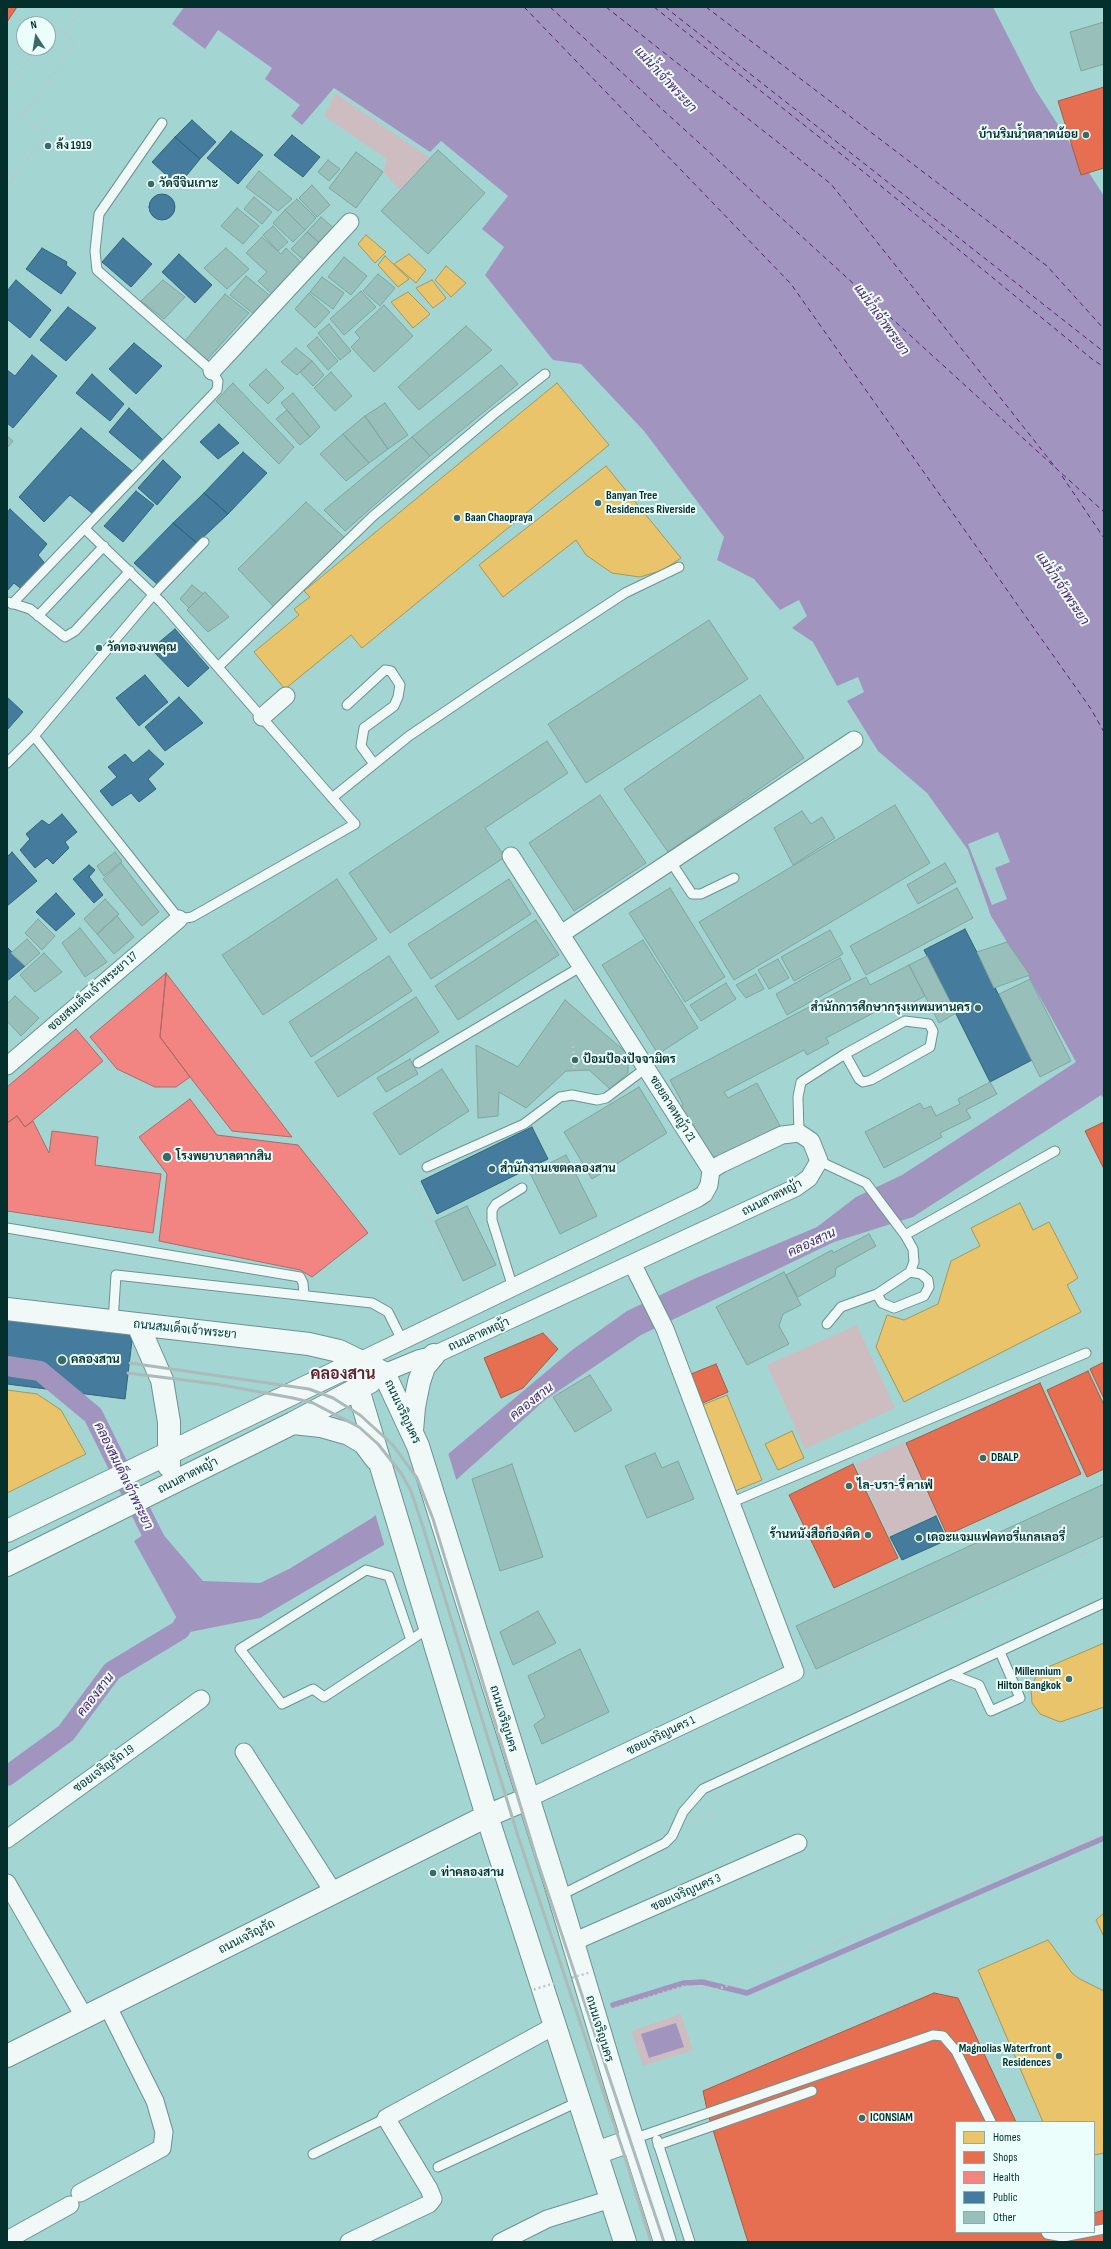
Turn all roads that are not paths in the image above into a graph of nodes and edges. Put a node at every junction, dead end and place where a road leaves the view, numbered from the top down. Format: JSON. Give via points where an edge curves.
{"nodes":[{"id":1,"x":162,"y":123,"type":"dead end"},
{"id":2,"x":350,"y":222,"type":"dead end"},
{"id":3,"x":212,"y":371,"type":"junction"},
{"id":4,"x":545,"y":374,"type":"dead end"},
{"id":5,"x":85,"y":529,"type":"junction"},
{"id":6,"x":204,"y":542,"type":"dead end"},
{"id":7,"x":104,"y":546,"type":"junction"},
{"id":8,"x":679,"y":567,"type":"dead end"},
{"id":9,"x":130,"y":571,"type":"junction"},
{"id":10,"x":153,"y":595,"type":"junction"},
{"id":11,"x":10,"y":603,"type":"edge"},
{"id":12,"x":38,"y":616,"type":"junction"},
{"id":13,"x":218,"y":667,"type":"junction"},
{"id":14,"x":286,"y":696,"type":"dead end"},
{"id":15,"x":347,"y":705,"type":"dead end"},
{"id":16,"x":262,"y":717,"type":"junction"},
{"id":17,"x":34,"y":736,"type":"junction"},
{"id":18,"x":854,"y":740,"type":"dead end"},
{"id":19,"x":7,"y":763,"type":"edge"},
{"id":20,"x":374,"y":764,"type":"junction"},
{"id":21,"x":332,"y":798,"type":"junction"},
{"id":22,"x":511,"y":856,"type":"dead end"},
{"id":23,"x":671,"y":862,"type":"junction"},
{"id":24,"x":734,"y":878,"type":"dead end"},
{"id":25,"x":179,"y":919,"type":"junction"},
{"id":26,"x":562,"y":934,"type":"junction"},
{"id":27,"x":582,"y":966,"type":"junction"},
{"id":28,"x":845,"y":1054,"type":"junction"},
{"id":29,"x":418,"y":1063,"type":"dead end"},
{"id":30,"x":7,"y":1066,"type":"edge"},
{"id":31,"x":646,"y":1068,"type":"junction"},
{"id":32,"x":799,"y":1133,"type":"junction"},
{"id":33,"x":1055,"y":1151,"type":"dead end"},
{"id":34,"x":819,"y":1161,"type":"junction"},
{"id":35,"x":427,"y":1167,"type":"dead end"},
{"id":36,"x":711,"y":1170,"type":"junction"},
{"id":37,"x":522,"y":1188,"type":"dead end"},
{"id":38,"x":7,"y":1228,"type":"edge"},
{"id":39,"x":903,"y":1233,"type":"junction"},
{"id":40,"x":633,"y":1265,"type":"junction"},
{"id":41,"x":910,"y":1272,"type":"junction"},
{"id":42,"x":513,"y":1288,"type":"junction"},
{"id":43,"x":878,"y":1294,"type":"junction"},
{"id":44,"x":304,"y":1295,"type":"junction"},
{"id":45,"x":7,"y":1309,"type":"edge"},
{"id":46,"x":113,"y":1322,"type":"junction"},
{"id":47,"x":827,"y":1324,"type":"dead end"},
{"id":48,"x":138,"y":1325,"type":"junction"},
{"id":49,"x":402,"y":1340,"type":"junction"},
{"id":50,"x":1086,"y":1353,"type":"dead end"},
{"id":51,"x":434,"y":1355,"type":"junction"},
{"id":52,"x":360,"y":1361,"type":"junction"},
{"id":53,"x":384,"y":1374,"type":"junction"},
{"id":54,"x":358,"y":1389,"type":"junction"},
{"id":55,"x":293,"y":1423,"type":"junction"},
{"id":56,"x":415,"y":1439,"type":"junction"},
{"id":57,"x":169,"y":1453,"type":"junction"},
{"id":58,"x":383,"y":1473,"type":"junction"},
{"id":59,"x":169,"y":1485,"type":"junction"},
{"id":60,"x":730,"y":1503,"type":"junction"},
{"id":61,"x":7,"y":1531,"type":"edge"},
{"id":62,"x":7,"y":1565,"type":"edge"},
{"id":63,"x":1104,"y":1603,"type":"edge"},
{"id":64,"x":430,"y":1627,"type":"junction"},
{"id":65,"x":411,"y":1640,"type":"junction"},
{"id":66,"x":1000,"y":1652,"type":"junction"},
{"id":67,"x":951,"y":1674,"type":"junction"},
{"id":68,"x":201,"y":1699,"type":"dead end"},
{"id":69,"x":244,"y":1752,"type":"dead end"},
{"id":70,"x":527,"y":1799,"type":"junction"},
{"id":71,"x":487,"y":1816,"type":"junction"},
{"id":72,"x":7,"y":1839,"type":"edge"},
{"id":73,"x":798,"y":1843,"type":"dead end"},
{"id":74,"x":7,"y":1883,"type":"edge"},
{"id":75,"x":334,"y":1893,"type":"junction"},
{"id":76,"x":559,"y":1896,"type":"junction"},
{"id":77,"x":573,"y":1942,"type":"junction"},
{"id":78,"x":108,"y":2007,"type":"junction"},
{"id":79,"x":85,"y":2018,"type":"junction"},
{"id":80,"x":556,"y":2026,"type":"junction"},
{"id":81,"x":7,"y":2056,"type":"edge"},
{"id":82,"x":812,"y":2091,"type":"dead end"},
{"id":83,"x":580,"y":2101,"type":"junction"},
{"id":84,"x":386,"y":2118,"type":"junction"},
{"id":85,"x":991,"y":2121,"type":"edge"},
{"id":86,"x":654,"y":2133,"type":"junction"},
{"id":87,"x":633,"y":2140,"type":"junction"},
{"id":88,"x":658,"y":2144,"type":"junction"},
{"id":89,"x":596,"y":2152,"type":"junction"},
{"id":90,"x":313,"y":2154,"type":"dead end"},
{"id":91,"x":438,"y":2167,"type":"dead end"},
{"id":92,"x":611,"y":2199,"type":"junction"},
{"id":93,"x":1046,"y":2233,"type":"edge"},
{"id":94,"x":1084,"y":2233,"type":"edge"},
{"id":95,"x":7,"y":2240,"type":"edge"},
{"id":96,"x":349,"y":2242,"type":"edge"},
{"id":97,"x":501,"y":2242,"type":"edge"},
{"id":98,"x":625,"y":2242,"type":"edge"},
{"id":99,"x":665,"y":2242,"type":"edge"},
{"id":100,"x":690,"y":2242,"type":"edge"}],
"edges":[{"from":1,"to":3,"type":"lane","via":[[99,214],[95,251],[97,270]]},
{"from":2,"to":3,"type":"street"},
{"from":3,"to":5,"type":"lane","via":[[218,381],[217,390]]},
{"from":4,"to":13,"type":"lane","via":[[372,517]]},
{"from":5,"to":7,"type":"lane"},
{"from":5,"to":11,"type":"lane"},
{"from":6,"to":10,"type":"lane"},
{"from":7,"to":9,"type":"lane"},
{"from":7,"to":12,"type":"lane"},
{"from":8,"to":20,"type":"lane","via":[[619,597],[409,736]]},
{"from":9,"to":10,"type":"lane"},
{"from":9,"to":12,"type":"lane","via":[[69,636],[62,637]]},
{"from":10,"to":13,"type":"lane"},
{"from":10,"to":17,"type":"lane"},
{"from":11,"to":12,"type":"lane","via":[[30,609]]},
{"from":13,"to":16,"type":"lane"},
{"from":14,"to":16,"type":"street"},
{"from":15,"to":20,"type":"lane","via":[[385,670],[391,671],[400,685],[394,706],[364,728],[361,746]]},
{"from":16,"to":21,"type":"lane"},
{"from":17,"to":19,"type":"lane"},
{"from":17,"to":25,"type":"lane"},
{"from":18,"to":23,"type":"street"},
{"from":20,"to":21,"type":"lane"},
{"from":21,"to":25,"type":"lane","via":[[355,824],[192,917]]},
{"from":22,"to":26,"type":"street","name":"ซอยลาดหญ้า 21"},
{"from":23,"to":24,"type":"lane","via":[[692,894],[701,894]]},
{"from":23,"to":26,"type":"street"},
{"from":25,"to":30,"type":"street","name":"ซอยสมเด็จเจ้าพระยา 17"},
{"from":26,"to":27,"type":"street","name":"ซอยลาดหญ้า 21"},
{"from":27,"to":29,"type":"lane"},
{"from":27,"to":31,"type":"street","name":"ซอยลาดหญ้า 21"},
{"from":28,"to":28,"type":"lane","via":[[906,1021],[929,1024],[933,1031],[930,1047],[872,1080],[863,1082],[859,1079]]},
{"from":28,"to":32,"type":"lane","via":[[801,1082],[798,1097]]},
{"from":31,"to":35,"type":"lane","via":[[606,1098],[597,1100],[560,1097],[524,1124]]},
{"from":31,"to":36,"type":"street","name":"ซอยลาดหญ้า 21"},
{"from":32,"to":34,"type":"street","via":[[811,1142]]},
{"from":32,"to":36,"type":"street","via":[[782,1135]]},
{"from":33,"to":39,"type":"lane"},
{"from":34,"to":39,"type":"lane","via":[[866,1183]]},
{"from":34,"to":40,"type":"street","name":"ถนนลาดหญ้า","via":[[809,1178],[795,1188]]},
{"from":36,"to":42,"type":"street","via":[[709,1185],[698,1198]]},
{"from":37,"to":42,"type":"lane","via":[[496,1204],[492,1210],[492,1220]]},
{"from":38,"to":44,"type":"lane","via":[[300,1277]]},
{"from":39,"to":41,"type":"lane","via":[[913,1249],[914,1262]]},
{"from":40,"to":51,"type":"street","name":"ถนนลาดหญ้า"},
{"from":40,"to":60,"type":"street","via":[[664,1329]]},
{"from":41,"to":43,"type":"lane"},
{"from":41,"to":43,"type":"lane","via":[[921,1274],[928,1280],[929,1287],[924,1296],[894,1308],[882,1303]]},
{"from":42,"to":49,"type":"street"},
{"from":43,"to":47,"type":"lane","via":[[841,1307]]},
{"from":44,"to":46,"type":"lane","via":[[116,1274]]},
{"from":44,"to":49,"type":"lane","via":[[372,1303],[388,1312]]},
{"from":45,"to":46,"type":"main road","name":"ถนนสมเด็จเจ้าพระยา"},
{"from":46,"to":48,"type":"main road","name":"ถนนสมเด็จเจ้าพระยา"},
{"from":48,"to":52,"type":"main road","name":"ถนนสมเด็จเจ้าพระยา","via":[[309,1344],[339,1351]]},
{"from":48,"to":57,"type":"main road","via":[[162,1380],[169,1422]]},
{"from":49,"to":52,"type":"street"},
{"from":50,"to":60,"type":"lane"},
{"from":51,"to":53,"type":"street","name":"ถนนลาดหญ้า"},
{"from":51,"to":56,"type":"main road","via":[[424,1367],[419,1382],[414,1407]]},
{"from":52,"to":53,"type":"main road","name":"ถนนเจริญนคร"},
{"from":52,"to":54,"type":"main road"},
{"from":52,"to":57,"type":"main road"},
{"from":53,"to":54,"type":"main road","name":"ถนนลาดหญ้า"},
{"from":53,"to":56,"type":"main road","name":"ถนนเจริญนคร"},
{"from":54,"to":55,"type":"main road","name":"ถนนลาดหญ้า"},
{"from":54,"to":58,"type":"main road"},
{"from":55,"to":58,"type":"main road","via":[[335,1429],[357,1437],[371,1450]]},
{"from":55,"to":59,"type":"main road","name":"ถนนลาดหญ้า"},
{"from":56,"to":70,"type":"main road","name":"ถนนเจริญนคร"},
{"from":57,"to":59,"type":"main road"},
{"from":57,"to":61,"type":"main road"},
{"from":58,"to":64,"type":"main road"},
{"from":59,"to":62,"type":"main road","name":"ถนนลาดหญ้า"},
{"from":60,"to":70,"type":"street","name":"ซอยเจริญนคร 1","via":[[795,1672]]},
{"from":63,"to":66,"type":"lane"},
{"from":64,"to":65,"type":"lane"},
{"from":64,"to":71,"type":"main road"},
{"from":65,"to":65,"type":"lane","via":[[324,1697],[313,1689],[282,1704],[240,1649],[366,1570],[389,1576]]},
{"from":66,"to":67,"type":"lane"},
{"from":66,"to":67,"type":"lane","via":[[1020,1698],[991,1711],[979,1685]]},
{"from":67,"to":76,"type":"lane","via":[[703,1789],[686,1807],[672,1836],[665,1843]]},
{"from":68,"to":72,"type":"street","name":"ซอยเจริญรัถ 19"},
{"from":69,"to":75,"type":"street"},
{"from":70,"to":71,"type":"main road","name":"ถนนเจริญรัถ"},
{"from":70,"to":76,"type":"main road","name":"ถนนเจริญนคร"},
{"from":71,"to":75,"type":"main road","name":"ถนนเจริญรัถ"},
{"from":71,"to":80,"type":"main road"},
{"from":73,"to":77,"type":"street","name":"ซอยเจริญนคร 3"},
{"from":74,"to":79,"type":"street"},
{"from":75,"to":78,"type":"main road","name":"ถนนเจริญรัถ"},
{"from":76,"to":77,"type":"main road","name":"ถนนเจริญนคร"},
{"from":77,"to":87,"type":"main road","name":"ถนนเจริญนคร"},
{"from":78,"to":79,"type":"main road","name":"ถนนเจริญรัถ"},
{"from":78,"to":95,"type":"street","via":[[155,2101],[164,2132],[162,2148]]},
{"from":79,"to":81,"type":"main road","name":"ถนนเจริญรัถ"},
{"from":80,"to":83,"type":"main road"},
{"from":80,"to":84,"type":"street"},
{"from":82,"to":88,"type":"lane"},
{"from":83,"to":89,"type":"main road"},
{"from":83,"to":91,"type":"lane"},
{"from":84,"to":90,"type":"lane"},
{"from":84,"to":96,"type":"street","via":[[433,2199],[429,2204]]},
{"from":85,"to":86,"type":"lane","via":[[956,2051],[943,2036],[933,2035]]},
{"from":86,"to":87,"type":"lane"},
{"from":86,"to":88,"type":"lane"},
{"from":87,"to":89,"type":"main road"},
{"from":87,"to":99,"type":"main road","name":"ถนนเจริญนคร"},
{"from":88,"to":100,"type":"lane"},
{"from":89,"to":92,"type":"main road"},
{"from":92,"to":97,"type":"street","via":[[547,2218]]},
{"from":92,"to":98,"type":"main road"},
{"from":93,"to":94,"type":"lane","via":[[1064,2237]]}]}
